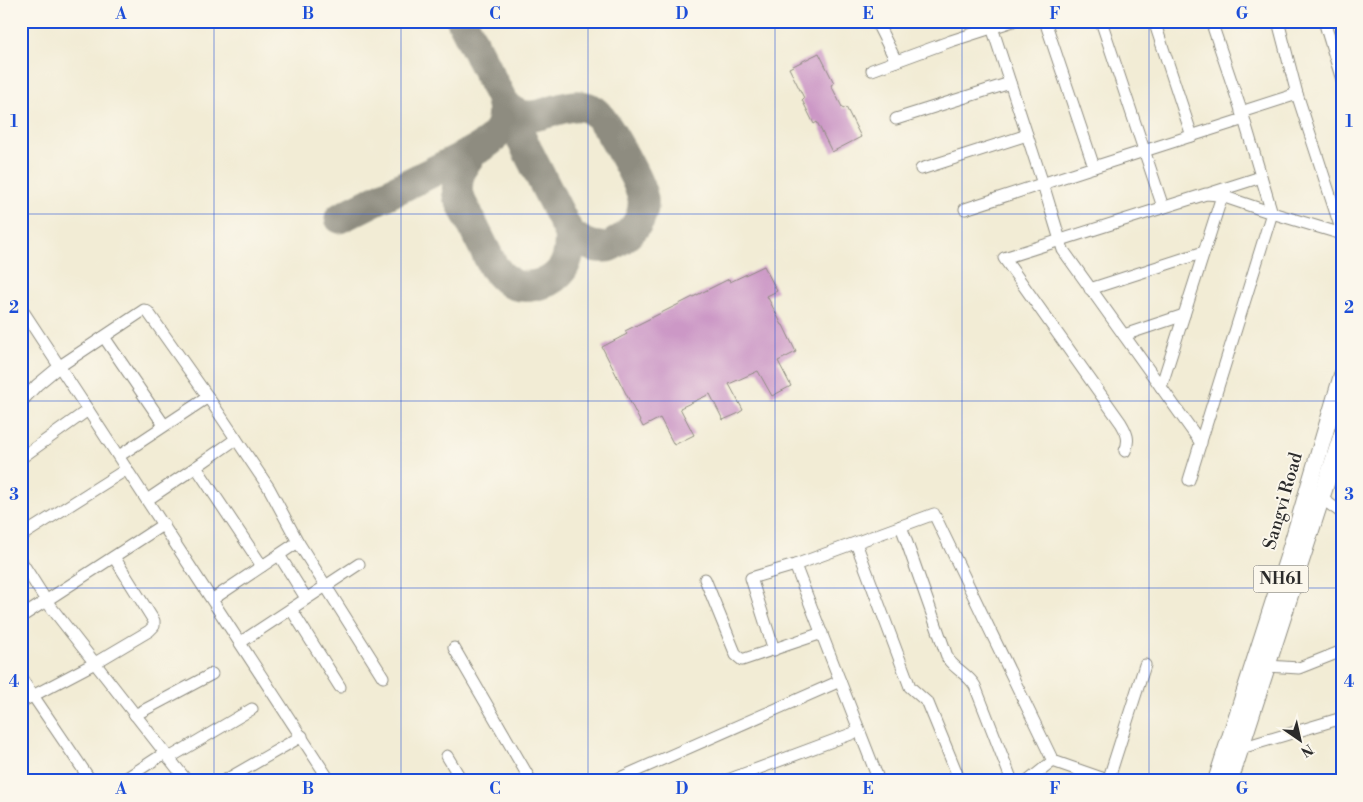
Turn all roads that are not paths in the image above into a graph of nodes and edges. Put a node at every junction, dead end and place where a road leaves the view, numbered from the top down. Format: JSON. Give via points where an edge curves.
{"nodes":[{"id":1,"x":876,"y":21,"type":"edge"},
{"id":2,"x":1012,"y":21,"type":"edge"},
{"id":3,"x":1045,"y":21,"type":"edge"},
{"id":4,"x":1101,"y":21,"type":"edge"},
{"id":5,"x":1154,"y":21,"type":"edge"},
{"id":6,"x":1211,"y":21,"type":"edge"},
{"id":7,"x":1278,"y":21,"type":"edge"},
{"id":8,"x":1324,"y":21,"type":"edge"},
{"id":9,"x":991,"y":25,"type":"edge"},
{"id":10,"x":896,"y":61,"type":"junction"},
{"id":11,"x":872,"y":70,"type":"dead end"},
{"id":12,"x":1342,"y":80,"type":"edge"},
{"id":13,"x":1010,"y":83,"type":"junction"},
{"id":14,"x":1298,"y":94,"type":"junction"},
{"id":15,"x":1242,"y":115,"type":"junction"},
{"id":16,"x":896,"y":119,"type":"dead end"},
{"id":17,"x":1027,"y":135,"type":"junction"},
{"id":18,"x":1192,"y":136,"type":"junction"},
{"id":19,"x":1145,"y":151,"type":"junction"},
{"id":20,"x":1094,"y":167,"type":"junction"},
{"id":21,"x":921,"y":169,"type":"dead end"},
{"id":22,"x":1261,"y":177,"type":"junction"},
{"id":23,"x":1043,"y":184,"type":"junction"},
{"id":24,"x":1206,"y":194,"type":"junction"},
{"id":25,"x":1222,"y":196,"type":"junction"},
{"id":26,"x":1163,"y":207,"type":"junction"},
{"id":27,"x":965,"y":209,"type":"dead end"},
{"id":28,"x":1272,"y":213,"type":"junction"},
{"id":29,"x":1342,"y":233,"type":"edge"},
{"id":30,"x":1060,"y":240,"type":"junction"},
{"id":31,"x":1204,"y":252,"type":"junction"},
{"id":32,"x":1090,"y":289,"type":"junction"},
{"id":33,"x":21,"y":308,"type":"edge"},
{"id":34,"x":1184,"y":315,"type":"junction"},
{"id":35,"x":1124,"y":335,"type":"junction"},
{"id":36,"x":104,"y":337,"type":"junction"},
{"id":37,"x":60,"y":366,"type":"junction"},
{"id":38,"x":1342,"y":375,"type":"edge"},
{"id":39,"x":1161,"y":386,"type":"junction"},
{"id":40,"x":208,"y":397,"type":"junction"},
{"id":41,"x":21,"y":402,"type":"edge"},
{"id":42,"x":88,"y":410,"type":"junction"},
{"id":43,"x":164,"y":425,"type":"junction"},
{"id":44,"x":1342,"y":434,"type":"edge"},
{"id":45,"x":236,"y":439,"type":"junction"},
{"id":46,"x":1201,"y":444,"type":"junction"},
{"id":47,"x":1125,"y":452,"type":"dead end"},
{"id":48,"x":119,"y":456,"type":"junction"},
{"id":49,"x":21,"y":458,"type":"edge"},
{"id":50,"x":196,"y":467,"type":"junction"},
{"id":51,"x":127,"y":469,"type":"junction"},
{"id":52,"x":1189,"y":480,"type":"dead end"},
{"id":53,"x":1314,"y":494,"type":"junction"},
{"id":54,"x":148,"y":500,"type":"junction"},
{"id":55,"x":1342,"y":513,"type":"edge"},
{"id":56,"x":164,"y":524,"type":"junction"},
{"id":57,"x":901,"y":526,"type":"junction"},
{"id":58,"x":21,"y":536,"type":"edge"},
{"id":59,"x":298,"y":542,"type":"junction"},
{"id":60,"x":856,"y":543,"type":"junction"},
{"id":61,"x":279,"y":555,"type":"junction"},
{"id":62,"x":114,"y":557,"type":"junction"},
{"id":63,"x":21,"y":561,"type":"edge"},
{"id":64,"x":359,"y":564,"type":"dead end"},
{"id":65,"x":795,"y":565,"type":"junction"},
{"id":66,"x":262,"y":566,"type":"junction"},
{"id":67,"x":706,"y":579,"type":"dead end"},
{"id":68,"x":325,"y":585,"type":"junction"},
{"id":69,"x":306,"y":598,"type":"junction"},
{"id":70,"x":213,"y":599,"type":"junction"},
{"id":71,"x":47,"y":602,"type":"junction"},
{"id":72,"x":291,"y":609,"type":"junction"},
{"id":73,"x":21,"y":617,"type":"edge"},
{"id":74,"x":822,"y":633,"type":"junction"},
{"id":75,"x":241,"y":642,"type":"junction"},
{"id":76,"x":454,"y":648,"type":"dead end"},
{"id":77,"x":774,"y":650,"type":"junction"},
{"id":78,"x":1342,"y":651,"type":"edge"},
{"id":79,"x":94,"y":664,"type":"junction"},
{"id":80,"x":1145,"y":665,"type":"dead end"},
{"id":81,"x":1267,"y":666,"type":"junction"},
{"id":82,"x":212,"y":674,"type":"dead end"},
{"id":83,"x":383,"y":677,"type":"dead end"},
{"id":84,"x":21,"y":678,"type":"edge"},
{"id":85,"x":840,"y":680,"type":"junction"},
{"id":86,"x":340,"y":687,"type":"dead end"},
{"id":87,"x":32,"y":696,"type":"junction"},
{"id":88,"x":21,"y":702,"type":"edge"},
{"id":89,"x":252,"y":709,"type":"dead end"},
{"id":90,"x":135,"y":715,"type":"junction"},
{"id":91,"x":1342,"y":718,"type":"edge"},
{"id":92,"x":859,"y":731,"type":"junction"},
{"id":93,"x":302,"y":736,"type":"junction"},
{"id":94,"x":1241,"y":748,"type":"junction"},
{"id":95,"x":167,"y":756,"type":"junction"},
{"id":96,"x":447,"y":756,"type":"dead end"},
{"id":97,"x":1052,"y":761,"type":"junction"},
{"id":98,"x":877,"y":780,"type":"edge"},
{"id":99,"x":91,"y":781,"type":"edge"},
{"id":100,"x":122,"y":781,"type":"edge"},
{"id":101,"x":187,"y":781,"type":"edge"},
{"id":102,"x":224,"y":781,"type":"edge"},
{"id":103,"x":330,"y":781,"type":"edge"},
{"id":104,"x":462,"y":781,"type":"edge"},
{"id":105,"x":531,"y":781,"type":"edge"},
{"id":106,"x":613,"y":781,"type":"edge"},
{"id":107,"x":726,"y":781,"type":"edge"},
{"id":108,"x":960,"y":781,"type":"edge"},
{"id":109,"x":1012,"y":781,"type":"edge"},
{"id":110,"x":1028,"y":781,"type":"edge"},
{"id":111,"x":1109,"y":781,"type":"edge"},
{"id":112,"x":1216,"y":781,"type":"edge"},
{"id":113,"x":1230,"y":781,"type":"edge"}],
"edges":[{"from":1,"to":10,"type":"street"},
{"from":2,"to":9,"type":"street"},
{"from":3,"to":20,"type":"street"},
{"from":4,"to":19,"type":"street"},
{"from":5,"to":18,"type":"street"},
{"from":6,"to":15,"type":"street"},
{"from":7,"to":14,"type":"street"},
{"from":8,"to":12,"type":"street"},
{"from":9,"to":10,"type":"street"},
{"from":9,"to":13,"type":"street"},
{"from":10,"to":11,"type":"street"},
{"from":13,"to":16,"type":"street"},
{"from":13,"to":17,"type":"street"},
{"from":14,"to":15,"type":"street"},
{"from":14,"to":29,"type":"street"},
{"from":15,"to":18,"type":"street"},
{"from":15,"to":22,"type":"street"},
{"from":17,"to":21,"type":"street"},
{"from":17,"to":23,"type":"street"},
{"from":18,"to":19,"type":"street"},
{"from":19,"to":20,"type":"street"},
{"from":19,"to":26,"type":"street"},
{"from":20,"to":23,"type":"street"},
{"from":22,"to":24,"type":"street"},
{"from":22,"to":28,"type":"street"},
{"from":23,"to":27,"type":"street"},
{"from":23,"to":30,"type":"street"},
{"from":24,"to":25,"type":"street"},
{"from":24,"to":26,"type":"street"},
{"from":25,"to":28,"type":"street"},
{"from":25,"to":31,"type":"street"},
{"from":26,"to":30,"type":"street"},
{"from":28,"to":29,"type":"street"},
{"from":28,"to":46,"type":"street"},
{"from":30,"to":32,"type":"street","via":[[1063,250]]},
{"from":30,"to":47,"type":"street","via":[[1004,258],[1121,423],[1129,444]]},
{"from":31,"to":32,"type":"street"},
{"from":31,"to":34,"type":"street"},
{"from":32,"to":35,"type":"street"},
{"from":33,"to":37,"type":"street"},
{"from":34,"to":35,"type":"street"},
{"from":34,"to":39,"type":"street"},
{"from":35,"to":39,"type":"street"},
{"from":36,"to":37,"type":"street"},
{"from":36,"to":40,"type":"street","via":[[141,311],[148,312]]},
{"from":36,"to":43,"type":"street"},
{"from":37,"to":41,"type":"street"},
{"from":37,"to":42,"type":"street"},
{"from":38,"to":53,"type":"highway","name":"Sangvi Road","number":"NH61"},
{"from":39,"to":46,"type":"street"},
{"from":40,"to":43,"type":"street"},
{"from":40,"to":45,"type":"street"},
{"from":42,"to":48,"type":"street"},
{"from":42,"to":49,"type":"street"},
{"from":43,"to":48,"type":"street"},
{"from":44,"to":53,"type":"highway","name":"Sangvi Road","number":"NH61"},
{"from":45,"to":50,"type":"street"},
{"from":45,"to":59,"type":"street","via":[[269,488]]},
{"from":46,"to":52,"type":"street"},
{"from":48,"to":51,"type":"street"},
{"from":50,"to":54,"type":"street"},
{"from":50,"to":66,"type":"street"},
{"from":51,"to":54,"type":"street"},
{"from":51,"to":58,"type":"street"},
{"from":53,"to":55,"type":"street"},
{"from":53,"to":81,"type":"highway","name":"Sangvi Road","number":"NH61"},
{"from":53,"to":112,"type":"highway","name":"Sangvi Road","number":"NH61","via":[[1288,557]]},
{"from":54,"to":56,"type":"street"},
{"from":56,"to":62,"type":"street"},
{"from":56,"to":70,"type":"street"},
{"from":57,"to":60,"type":"street"},
{"from":57,"to":97,"type":"street","via":[[934,514]]},
{"from":57,"to":109,"type":"street","via":[[948,659],[976,686]]},
{"from":59,"to":61,"type":"street"},
{"from":59,"to":68,"type":"street"},
{"from":60,"to":65,"type":"street"},
{"from":60,"to":108,"type":"street","via":[[910,687],[928,703]]},
{"from":61,"to":66,"type":"street"},
{"from":61,"to":69,"type":"street"},
{"from":62,"to":71,"type":"street"},
{"from":62,"to":79,"type":"street","via":[[154,621],[154,626]]},
{"from":63,"to":71,"type":"street"},
{"from":64,"to":68,"type":"street"},
{"from":65,"to":74,"type":"street"},
{"from":65,"to":77,"type":"street","via":[[751,578]]},
{"from":66,"to":70,"type":"street"},
{"from":67,"to":77,"type":"street","via":[[736,656],[745,660]]},
{"from":68,"to":69,"type":"street"},
{"from":68,"to":83,"type":"street"},
{"from":69,"to":72,"type":"street"},
{"from":70,"to":75,"type":"street"},
{"from":71,"to":73,"type":"street"},
{"from":71,"to":79,"type":"street"},
{"from":72,"to":75,"type":"street"},
{"from":72,"to":86,"type":"street"},
{"from":74,"to":77,"type":"street"},
{"from":74,"to":85,"type":"street"},
{"from":75,"to":93,"type":"street"},
{"from":76,"to":105,"type":"street"},
{"from":78,"to":81,"type":"street","via":[[1298,668]]},
{"from":79,"to":87,"type":"street"},
{"from":79,"to":90,"type":"street"},
{"from":80,"to":111,"type":"street"},
{"from":81,"to":94,"type":"highway","name":"Sangvi Road","number":"NH61"},
{"from":82,"to":90,"type":"street"},
{"from":84,"to":87,"type":"street"},
{"from":85,"to":92,"type":"street"},
{"from":85,"to":106,"type":"street"},
{"from":87,"to":88,"type":"street"},
{"from":87,"to":99,"type":"street"},
{"from":89,"to":95,"type":"street"},
{"from":90,"to":95,"type":"street"},
{"from":91,"to":94,"type":"street"},
{"from":92,"to":98,"type":"street"},
{"from":92,"to":107,"type":"street"},
{"from":93,"to":102,"type":"street"},
{"from":93,"to":103,"type":"street"},
{"from":94,"to":113,"type":"highway","name":"Sangvi Road","number":"NH61"},
{"from":95,"to":100,"type":"street"},
{"from":95,"to":101,"type":"street"},
{"from":96,"to":104,"type":"street"},
{"from":97,"to":110,"type":"street"},
{"from":97,"to":111,"type":"street"}]}
